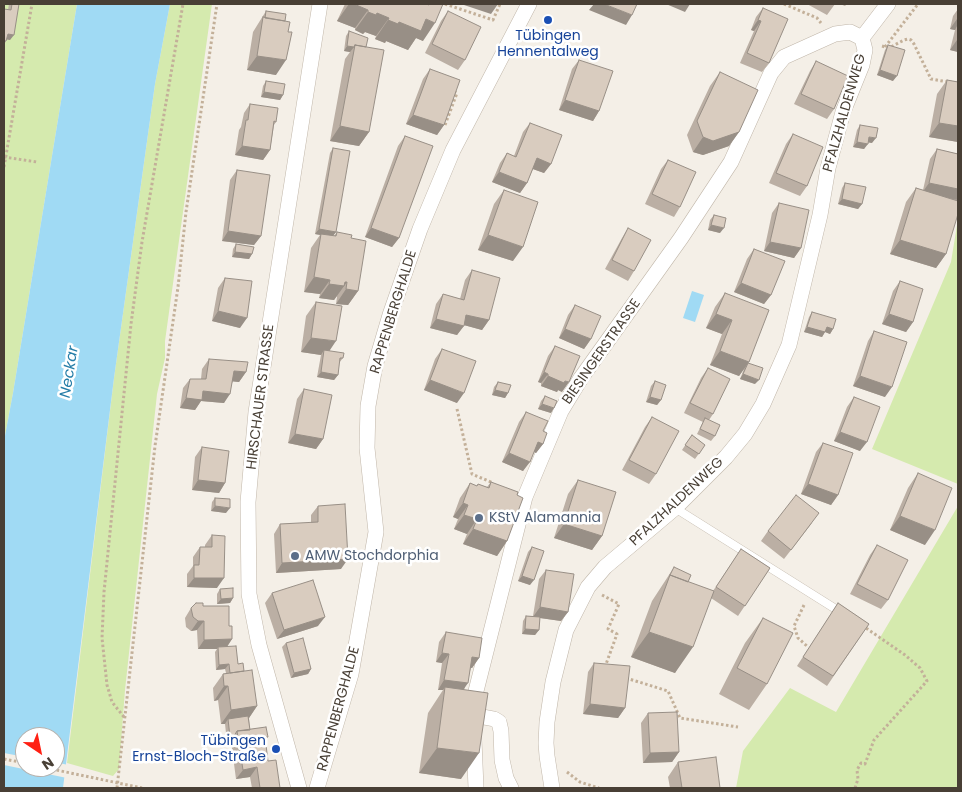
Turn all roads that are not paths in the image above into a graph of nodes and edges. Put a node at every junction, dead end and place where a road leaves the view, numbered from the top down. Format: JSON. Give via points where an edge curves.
{"nodes":[{"id":1,"x":320,"y":4,"type":"edge"},
{"id":2,"x":529,"y":4,"type":"edge"},
{"id":3,"x":888,"y":4,"type":"edge"},
{"id":4,"x":862,"y":38,"type":"junction"},
{"id":5,"x":675,"y":508,"type":"junction"},
{"id":6,"x":846,"y":615,"type":"edge"},
{"id":7,"x":473,"y":715,"type":"junction"},
{"id":8,"x":299,"y":788,"type":"edge"},
{"id":9,"x":317,"y":788,"type":"edge"},
{"id":10,"x":476,"y":788,"type":"edge"},
{"id":11,"x":511,"y":788,"type":"edge"},
{"id":12,"x":552,"y":788,"type":"edge"}],
"edges":[{"from":1,"to":8,"type":"street","name":"HIRSCHAUER STRASSE","via":[[256,412],[248,502],[249,594],[259,645]]},
{"from":2,"to":9,"type":"street","name":"RAPPENBERGHALDE","via":[[450,159],[420,229],[375,366],[368,406],[368,448],[376,532],[351,674]]},
{"from":3,"to":4,"type":"street"},
{"from":4,"to":5,"type":"street","name":"PFALZHALDENWEG","via":[[865,50],[862,65],[843,112],[828,168],[789,345],[763,404],[745,434]]},
{"from":4,"to":7,"type":"street","name":"BIESINGERSTRASSE","via":[[850,32],[832,35],[784,57],[771,73],[730,162],[561,412],[525,497]]},
{"from":5,"to":6,"type":"lane"},
{"from":5,"to":12,"type":"street","name":"PFALZHALDENWEG","via":[[605,567],[588,587],[566,630],[547,722],[547,756]]},
{"from":7,"to":10,"type":"street","name":"BIESINGERSTRASSE"},
{"from":7,"to":11,"type":"street","via":[[499,722],[504,769]]}]}
